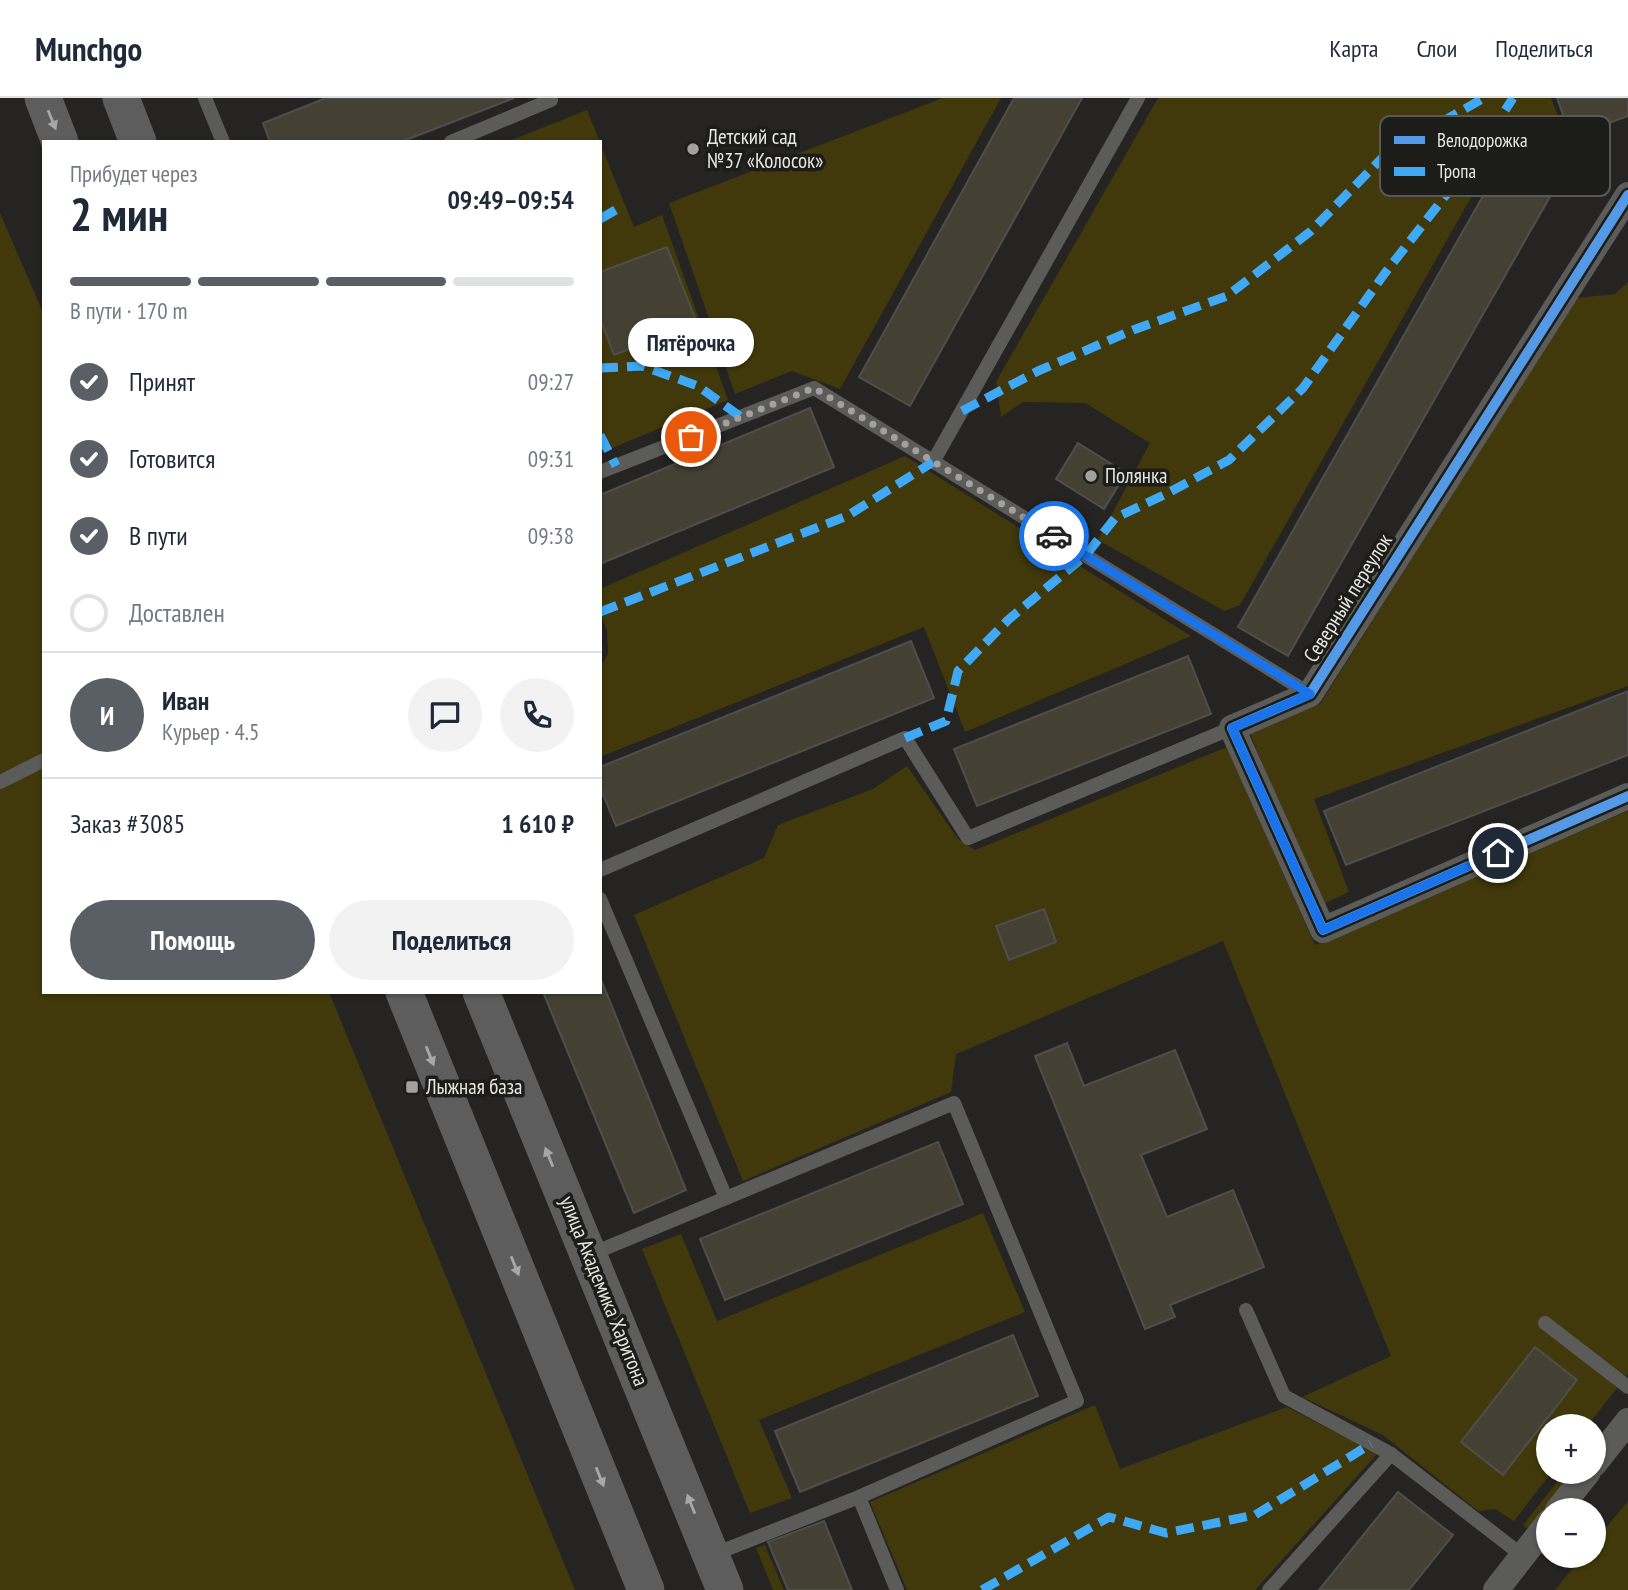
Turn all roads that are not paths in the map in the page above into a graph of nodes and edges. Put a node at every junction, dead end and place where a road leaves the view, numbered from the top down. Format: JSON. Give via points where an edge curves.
{"nodes":[{"id":1,"x":43,"y":98,"type":"edge"},
{"id":2,"x":121,"y":98,"type":"edge"},
{"id":3,"x":205,"y":98,"type":"edge"},
{"id":4,"x":550,"y":98,"type":"edge"},
{"id":5,"x":1138,"y":98,"type":"edge"},
{"id":6,"x":59,"y":140,"type":"edge"},
{"id":7,"x":137,"y":140,"type":"edge"},
{"id":8,"x":222,"y":140,"type":"edge"},
{"id":9,"x":456,"y":140,"type":"edge"},
{"id":10,"x":1628,"y":195,"type":"edge"},
{"id":11,"x":933,"y":462,"type":"junction"},
{"id":12,"x":602,"y":471,"type":"edge"},
{"id":13,"x":1310,"y":694,"type":"junction"},
{"id":14,"x":1232,"y":728,"type":"junction"},
{"id":15,"x":42,"y":761,"type":"edge"},
{"id":16,"x":0,"y":782,"type":"edge"},
{"id":17,"x":1628,"y":796,"type":"edge"},
{"id":18,"x":602,"y":869,"type":"edge"},
{"id":19,"x":602,"y":904,"type":"edge"},
{"id":20,"x":405,"y":994,"type":"edge"},
{"id":21,"x":482,"y":994,"type":"edge"},
{"id":22,"x":726,"y":1198,"type":"junction"},
{"id":23,"x":589,"y":1255,"type":"junction"},
{"id":24,"x":1246,"y":1310,"type":"dead end"},
{"id":25,"x":1545,"y":1323,"type":"dead end"},
{"id":26,"x":1628,"y":1387,"type":"edge"},
{"id":27,"x":1628,"y":1421,"type":"edge"},
{"id":28,"x":1606,"y":1449,"type":"edge"},
{"id":29,"x":1391,"y":1454,"type":"junction"},
{"id":30,"x":1579,"y":1484,"type":"edge"},
{"id":31,"x":859,"y":1497,"type":"junction"},
{"id":32,"x":1567,"y":1498,"type":"edge"},
{"id":33,"x":1536,"y":1539,"type":"edge"},
{"id":34,"x":712,"y":1555,"type":"junction"},
{"id":35,"x":1523,"y":1556,"type":"junction"},
{"id":36,"x":646,"y":1590,"type":"edge"},
{"id":37,"x":726,"y":1590,"type":"edge"},
{"id":38,"x":897,"y":1590,"type":"edge"},
{"id":39,"x":1269,"y":1590,"type":"edge"},
{"id":40,"x":1496,"y":1590,"type":"edge"}],
"edges":[{"from":1,"to":6,"type":"main road","one_way":true},
{"from":2,"to":7,"type":"main road"},
{"from":3,"to":8,"type":"lane"},
{"from":4,"to":9,"type":"lane"},
{"from":5,"to":11,"type":"lane"},
{"from":10,"to":13,"type":"street","name":"Северный переулок"},
{"from":11,"to":12,"type":"lane","via":[[814,388]]},
{"from":11,"to":13,"type":"lane"},
{"from":13,"to":14,"type":"street","name":"Северный переулок"},
{"from":14,"to":17,"type":"street","via":[[1323,930]]},
{"from":14,"to":18,"type":"lane","via":[[968,838],[905,738]]},
{"from":15,"to":16,"type":"lane"},
{"from":19,"to":22,"type":"lane"},
{"from":20,"to":36,"type":"main road","one_way":true},
{"from":23,"to":21,"type":"main road","name":"улица Академика Харитона","one_way":true},
{"from":22,"to":23,"type":"lane"},
{"from":22,"to":31,"type":"lane","via":[[954,1103],[1077,1401]]},
{"from":34,"to":23,"type":"main road","name":"улица Академика Харитона","one_way":true},
{"from":24,"to":29,"type":"lane","via":[[1284,1396]]},
{"from":25,"to":26,"type":"lane"},
{"from":27,"to":28,"type":"street"},
{"from":29,"to":35,"type":"lane"},
{"from":29,"to":39,"type":"lane"},
{"from":30,"to":32,"type":"street"},
{"from":31,"to":34,"type":"lane"},
{"from":31,"to":38,"type":"lane"},
{"from":33,"to":35,"type":"street"},
{"from":34,"to":37,"type":"main road","name":"улица Академика Харитона"},
{"from":35,"to":40,"type":"street"}]}
